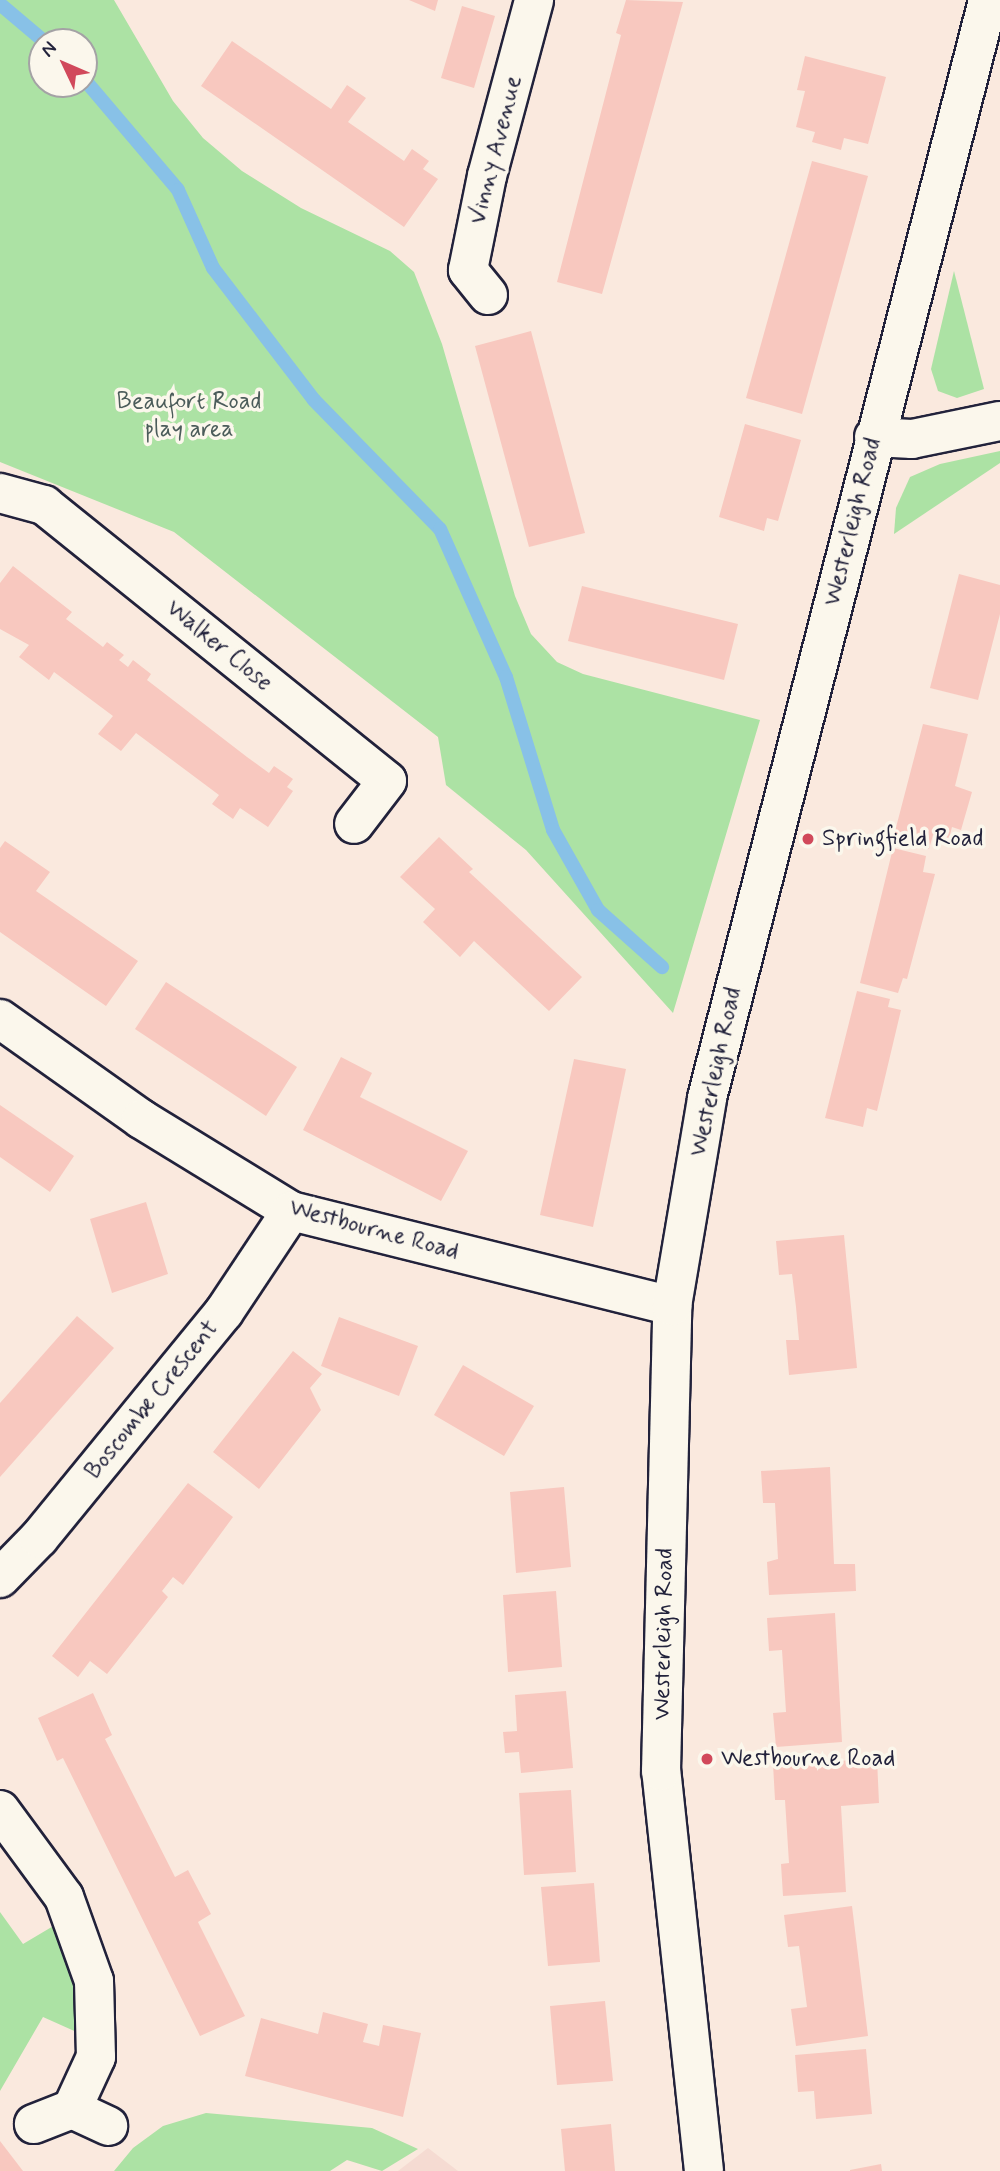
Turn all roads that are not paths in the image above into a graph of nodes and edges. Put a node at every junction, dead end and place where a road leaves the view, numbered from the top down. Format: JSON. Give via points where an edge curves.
{"nodes":[{"id":1,"x":534,"y":0,"type":"edge"},
{"id":2,"x":988,"y":0,"type":"edge"},
{"id":3,"x":488,"y":295,"type":"dead end"},
{"id":4,"x":1000,"y":421,"type":"edge"},
{"id":5,"x":874,"y":437,"type":"junction"},
{"id":6,"x":0,"y":493,"type":"edge"},
{"id":7,"x":354,"y":824,"type":"dead end"},
{"id":8,"x":0,"y":1019,"type":"edge"},
{"id":9,"x":291,"y":1211,"type":"junction"},
{"id":10,"x":672,"y":1306,"type":"junction"},
{"id":11,"x":0,"y":1578,"type":"edge"},
{"id":12,"x":0,"y":1810,"type":"edge"},
{"id":13,"x":72,"y":2109,"type":"junction"},
{"id":14,"x":34,"y":2124,"type":"dead end"},
{"id":15,"x":108,"y":2126,"type":"dead end"},
{"id":16,"x":704,"y":2171,"type":"edge"}],
"edges":[{"from":1,"to":3,"type":"street","name":"Vinny Avenue","via":[[487,176],[468,270]]},
{"from":2,"to":5,"type":"street","name":"Westerleigh Road"},
{"from":4,"to":5,"type":"street","via":[[912,439]]},
{"from":5,"to":10,"type":"street","name":"Westerleigh Road","via":[[707,1098]]},
{"from":6,"to":7,"type":"street","name":"Walker Close","via":[[44,505],[387,781]]},
{"from":8,"to":9,"type":"street","name":"Westbourne Road","via":[[142,1119]]},
{"from":9,"to":10,"type":"street","name":"Westbourne Road"},
{"from":9,"to":11,"type":"street","name":"Boscombe Crescent","via":[[224,1312],[39,1538]]},
{"from":10,"to":16,"type":"street","name":"Westerleigh Road","via":[[661,1771]]},
{"from":12,"to":13,"type":"street","via":[[64,1897],[94,1981],[96,2057]]},
{"from":13,"to":14,"type":"street"},
{"from":13,"to":15,"type":"street"}]}
